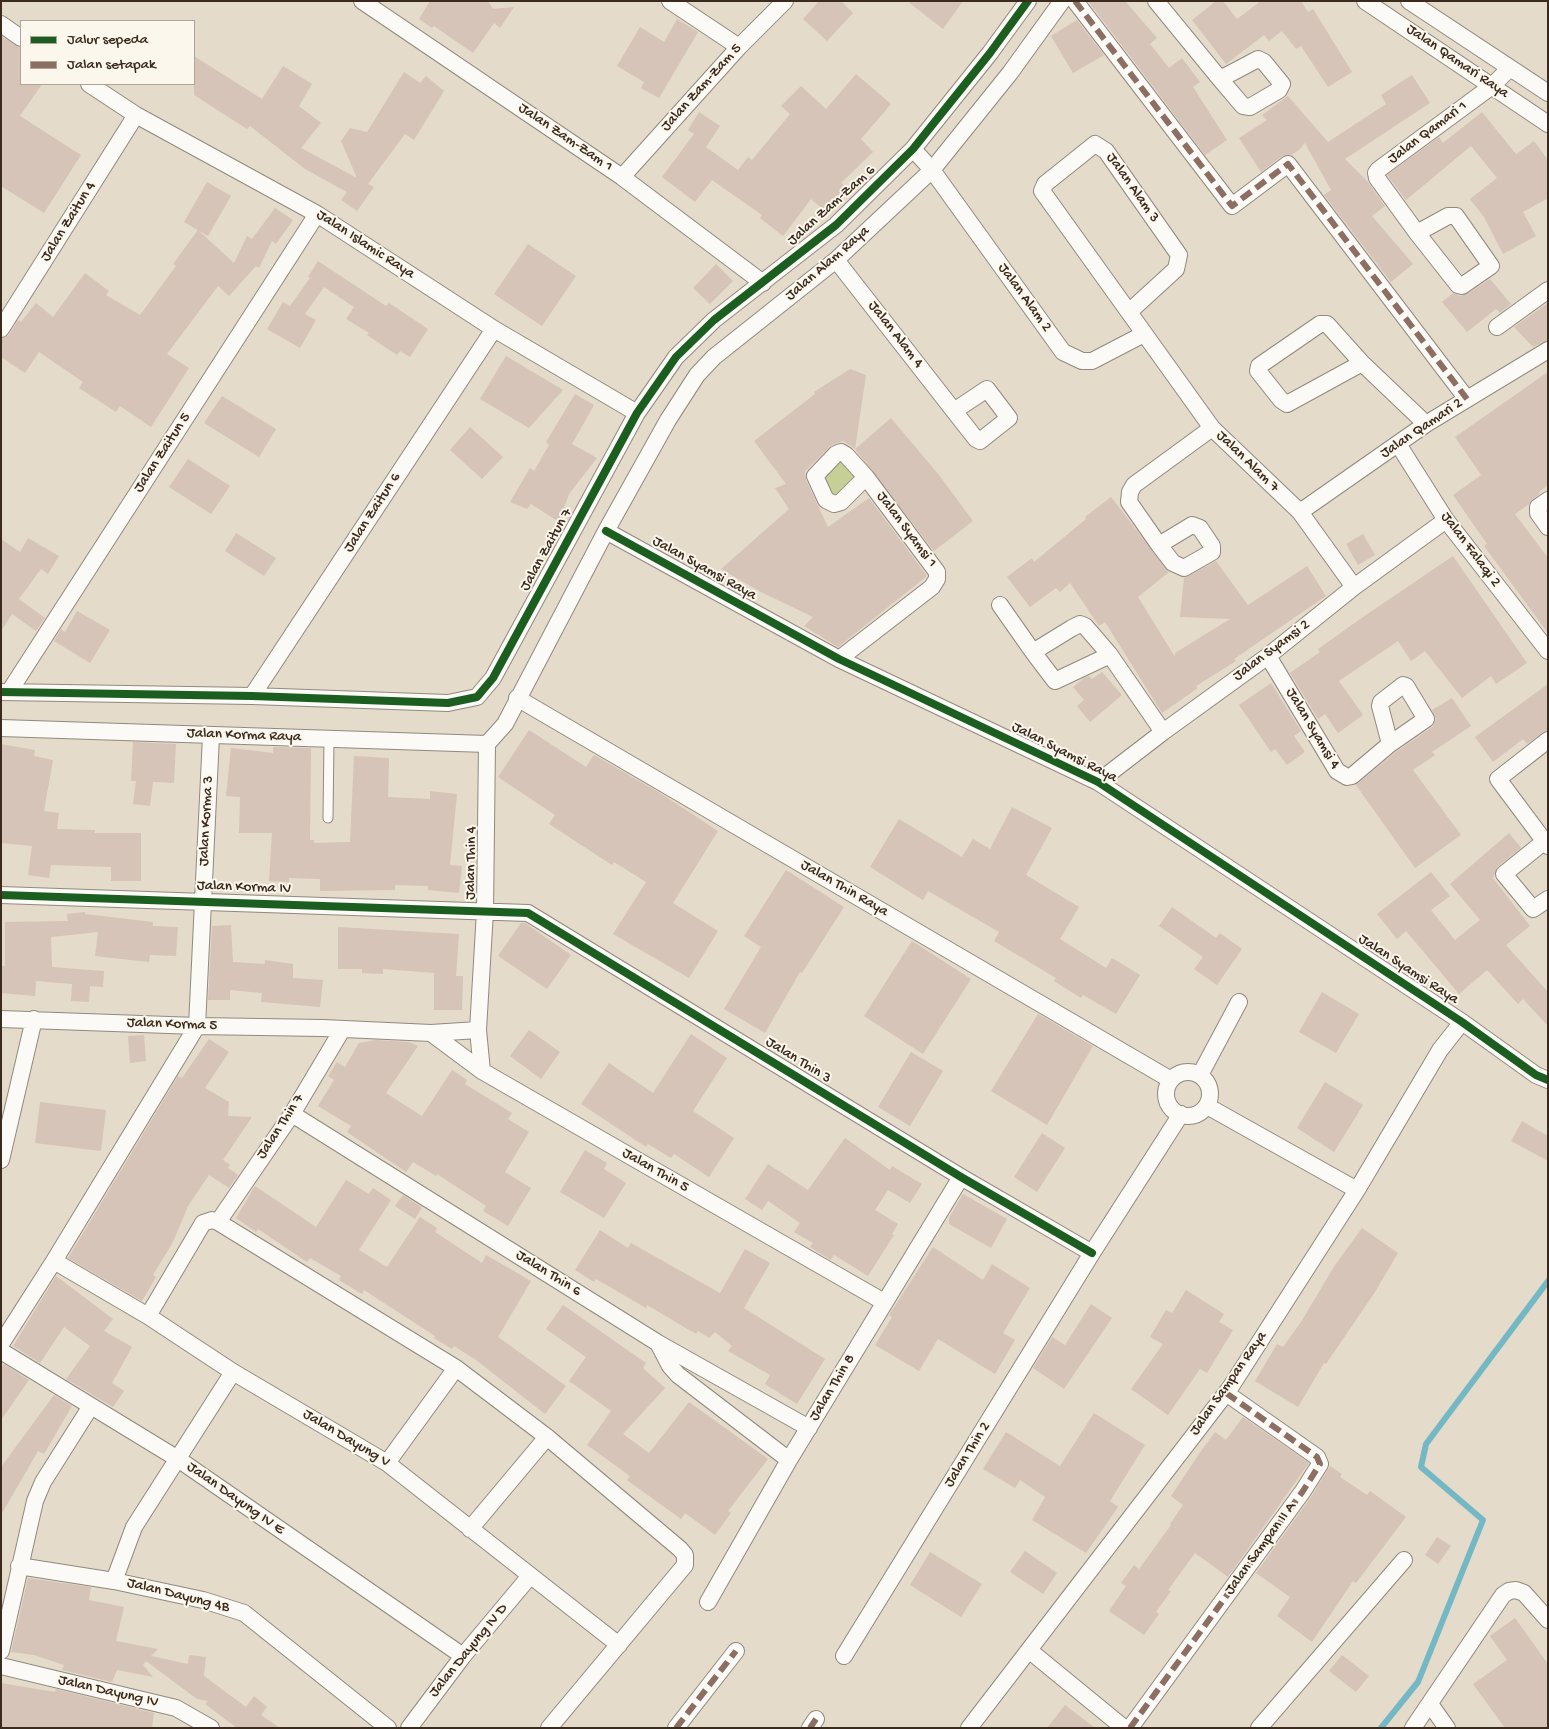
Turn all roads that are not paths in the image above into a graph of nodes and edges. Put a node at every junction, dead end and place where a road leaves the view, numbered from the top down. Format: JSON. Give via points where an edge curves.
{"nodes":[{"id":1,"x":362,"y":1,"type":"edge"},
{"id":2,"x":670,"y":1,"type":"edge"},
{"id":3,"x":784,"y":1,"type":"edge"},
{"id":4,"x":1028,"y":1,"type":"edge"},
{"id":5,"x":1062,"y":1,"type":"edge"},
{"id":6,"x":1075,"y":1,"type":"edge"},
{"id":7,"x":1156,"y":1,"type":"edge"},
{"id":8,"x":1366,"y":1,"type":"edge"},
{"id":9,"x":1409,"y":1,"type":"edge"},
{"id":10,"x":1,"y":24,"type":"edge"},
{"id":11,"x":20,"y":37,"type":"edge"},
{"id":12,"x":739,"y":47,"type":"junction"},
{"id":13,"x":1510,"y":68,"type":"junction"},
{"id":14,"x":1220,"y":79,"type":"dead end"},
{"id":15,"x":91,"y":85,"type":"edge"},
{"id":16,"x":1492,"y":86,"type":"junction"},
{"id":17,"x":1548,"y":93,"type":"edge"},
{"id":18,"x":136,"y":115,"type":"junction"},
{"id":19,"x":1545,"y":117,"type":"edge"},
{"id":20,"x":913,"y":149,"type":"junction"},
{"id":21,"x":932,"y":170,"type":"junction"},
{"id":22,"x":622,"y":177,"type":"junction"},
{"id":23,"x":318,"y":214,"type":"junction"},
{"id":24,"x":1417,"y":232,"type":"junction"},
{"id":25,"x":836,"y":260,"type":"junction"},
{"id":26,"x":763,"y":283,"type":"junction"},
{"id":27,"x":1548,"y":290,"type":"edge"},
{"id":28,"x":1129,"y":312,"type":"junction"},
{"id":29,"x":1498,"y":327,"type":"dead end"},
{"id":30,"x":1,"y":329,"type":"edge"},
{"id":31,"x":494,"y":329,"type":"junction"},
{"id":32,"x":1144,"y":334,"type":"junction"},
{"id":33,"x":1548,"y":350,"type":"edge"},
{"id":34,"x":1362,"y":363,"type":"junction"},
{"id":35,"x":1467,"y":399,"type":"junction"},
{"id":36,"x":954,"y":411,"type":"dead end"},
{"id":37,"x":637,"y":413,"type":"junction"},
{"id":38,"x":1426,"y":424,"type":"junction"},
{"id":39,"x":1212,"y":428,"type":"junction"},
{"id":40,"x":1398,"y":444,"type":"junction"},
{"id":41,"x":866,"y":477,"type":"dead end"},
{"id":42,"x":1548,"y":500,"type":"edge"},
{"id":43,"x":1300,"y":512,"type":"junction"},
{"id":44,"x":1446,"y":520,"type":"junction"},
{"id":45,"x":1548,"y":527,"type":"edge"},
{"id":46,"x":606,"y":531,"type":"junction"},
{"id":47,"x":1159,"y":545,"type":"dead end"},
{"id":48,"x":1354,"y":587,"type":"junction"},
{"id":49,"x":1000,"y":605,"type":"dead end"},
{"id":50,"x":1548,"y":651,"type":"edge"},
{"id":51,"x":1033,"y":652,"type":"junction"},
{"id":52,"x":1110,"y":654,"type":"junction"},
{"id":53,"x":1268,"y":656,"type":"junction"},
{"id":54,"x":839,"y":659,"type":"junction"},
{"id":55,"x":5,"y":692,"type":"edge"},
{"id":56,"x":252,"y":696,"type":"junction"},
{"id":57,"x":517,"y":698,"type":"junction"},
{"id":58,"x":1,"y":728,"type":"edge"},
{"id":59,"x":1163,"y":732,"type":"junction"},
{"id":60,"x":211,"y":736,"type":"junction"},
{"id":61,"x":329,"y":739,"type":"junction"},
{"id":62,"x":1548,"y":740,"type":"edge"},
{"id":63,"x":487,"y":744,"type":"junction"},
{"id":64,"x":1390,"y":744,"type":"dead end"},
{"id":65,"x":1098,"y":782,"type":"junction"},
{"id":66,"x":328,"y":818,"type":"dead end"},
{"id":67,"x":1546,"y":843,"type":"edge"},
{"id":68,"x":1,"y":895,"type":"edge"},
{"id":69,"x":1548,"y":899,"type":"edge"},
{"id":70,"x":204,"y":900,"type":"junction"},
{"id":71,"x":485,"y":911,"type":"junction"},
{"id":72,"x":1239,"y":1002,"type":"dead end"},
{"id":73,"x":1,"y":1019,"type":"edge"},
{"id":74,"x":34,"y":1019,"type":"junction"},
{"id":75,"x":1462,"y":1022,"type":"junction"},
{"id":76,"x":197,"y":1026,"type":"junction"},
{"id":77,"x":342,"y":1030,"type":"junction"},
{"id":78,"x":478,"y":1030,"type":"junction"},
{"id":79,"x":431,"y":1034,"type":"junction"},
{"id":80,"x":482,"y":1071,"type":"junction"},
{"id":81,"x":1200,"y":1075,"type":"junction"},
{"id":82,"x":1542,"y":1077,"type":"edge"},
{"id":83,"x":1170,"y":1080,"type":"junction"},
{"id":84,"x":1207,"y":1106,"type":"junction"},
{"id":85,"x":292,"y":1114,"type":"junction"},
{"id":86,"x":1181,"y":1114,"type":"junction"},
{"id":87,"x":1,"y":1160,"type":"edge"},
{"id":88,"x":961,"y":1177,"type":"junction"},
{"id":89,"x":1357,"y":1190,"type":"junction"},
{"id":90,"x":218,"y":1222,"type":"junction"},
{"id":91,"x":1092,"y":1253,"type":"junction"},
{"id":92,"x":54,"y":1261,"type":"junction"},
{"id":93,"x":884,"y":1302,"type":"junction"},
{"id":94,"x":148,"y":1316,"type":"junction"},
{"id":95,"x":658,"y":1343,"type":"junction"},
{"id":96,"x":1,"y":1344,"type":"edge"},
{"id":97,"x":1,"y":1351,"type":"edge"},
{"id":98,"x":456,"y":1368,"type":"junction"},
{"id":99,"x":233,"y":1372,"type":"junction"},
{"id":100,"x":1226,"y":1394,"type":"junction"},
{"id":101,"x":91,"y":1406,"type":"junction"},
{"id":102,"x":809,"y":1428,"type":"junction"},
{"id":103,"x":547,"y":1437,"type":"junction"},
{"id":104,"x":178,"y":1459,"type":"junction"},
{"id":105,"x":789,"y":1460,"type":"junction"},
{"id":106,"x":387,"y":1463,"type":"junction"},
{"id":107,"x":470,"y":1529,"type":"junction"},
{"id":108,"x":1404,"y":1560,"type":"dead end"},
{"id":109,"x":19,"y":1566,"type":"junction"},
{"id":110,"x":530,"y":1576,"type":"junction"},
{"id":111,"x":114,"y":1581,"type":"junction"},
{"id":112,"x":708,"y":1602,"type":"dead end"},
{"id":113,"x":1548,"y":1620,"type":"edge"},
{"id":114,"x":619,"y":1645,"type":"junction"},
{"id":115,"x":1,"y":1651,"type":"edge"},
{"id":116,"x":736,"y":1651,"type":"dead end"},
{"id":117,"x":1030,"y":1651,"type":"junction"},
{"id":118,"x":463,"y":1656,"type":"junction"},
{"id":119,"x":844,"y":1656,"type":"dead end"},
{"id":120,"x":1,"y":1666,"type":"edge"},
{"id":121,"x":1430,"y":1704,"type":"junction"},
{"id":122,"x":211,"y":1728,"type":"edge"},
{"id":123,"x":388,"y":1728,"type":"edge"},
{"id":124,"x":409,"y":1728,"type":"edge"},
{"id":125,"x":549,"y":1728,"type":"edge"},
{"id":126,"x":676,"y":1728,"type":"edge"},
{"id":127,"x":969,"y":1728,"type":"edge"},
{"id":128,"x":1124,"y":1728,"type":"edge"},
{"id":129,"x":1130,"y":1728,"type":"edge"},
{"id":130,"x":1259,"y":1728,"type":"edge"},
{"id":131,"x":1412,"y":1728,"type":"edge"},
{"id":132,"x":1447,"y":1728,"type":"edge"}],
"edges":[{"from":1,"to":22,"type":"street","name":"Jalan Zam-Zam 1"},
{"from":2,"to":12,"type":"street"},
{"from":3,"to":12,"type":"street","name":"Jalan Zam-Zam 5"},
{"from":4,"to":20,"type":"street","name":"Jalan Zam-Zam 6"},
{"from":5,"to":21,"type":"street","name":"Jalan Alam Raya","via":[[1010,73]]},
{"from":6,"to":35,"type":"street","via":[[1232,206],[1288,164]]},
{"from":7,"to":14,"type":"street"},
{"from":8,"to":16,"type":"street","name":"Jalan Qamari Raya"},
{"from":9,"to":13,"type":"street","name":"Jalan Qamari Raya"},
{"from":10,"to":11,"type":"street"},
{"from":12,"to":22,"type":"street","name":"Jalan Zam-Zam 5"},
{"from":13,"to":16,"type":"street","name":"Jalan Qamari 1"},
{"from":13,"to":17,"type":"street","name":"Jalan Qamari Raya"},
{"from":15,"to":18,"type":"street","name":"Jalan Islamic Raya"},
{"from":16,"to":19,"type":"street","name":"Jalan Qamari Raya"},
{"from":16,"to":24,"type":"street","name":"Jalan Qamari 1","via":[[1378,170],[1377,178]]},
{"from":18,"to":23,"type":"street","name":"Jalan Islamic Raya"},
{"from":18,"to":30,"type":"street","name":"Jalan Zaitun 4"},
{"from":20,"to":21,"type":"street","name":"Jalan Alam 2"},
{"from":20,"to":26,"type":"street","name":"Jalan Zam-Zam 6","via":[[836,225]]},
{"from":21,"to":25,"type":"street","name":"Jalan Alam Raya"},
{"from":21,"to":32,"type":"street","name":"Jalan Alam 2","via":[[1063,352],[1077,359],[1092,361]]},
{"from":22,"to":26,"type":"street","name":"Jalan Zam-Zam 1"},
{"from":23,"to":31,"type":"street","name":"Jalan Islamic Raya"},
{"from":23,"to":55,"type":"street","name":"Jalan Zaitun 5"},
{"from":24,"to":24,"type":"street","name":"Jalan Qamari 1","via":[[1460,286],[1490,266],[1456,216],[1448,216]]},
{"from":25,"to":36,"type":"street","name":"Jalan Alam 4"},
{"from":25,"to":46,"type":"street","name":"Jalan Alam Raya","via":[[714,357],[697,375]]},
{"from":26,"to":37,"type":"street","name":"Jalan Zam-Zam 6","via":[[714,320],[676,356]]},
{"from":27,"to":29,"type":"street"},
{"from":28,"to":28,"type":"street","name":"Jalan Alam 3","via":[[1042,191],[1045,184],[1095,144],[1106,151],[1179,258],[1176,269]]},
{"from":28,"to":32,"type":"street","name":"Jalan Alam 3"},
{"from":31,"to":37,"type":"street","name":"Jalan Islamic Raya"},
{"from":31,"to":56,"type":"street","name":"Jalan Zaitun 6"},
{"from":32,"to":39,"type":"street","name":"Jalan Alam 7"},
{"from":33,"to":35,"type":"street","name":"Jalan Qamari 2"},
{"from":34,"to":34,"type":"street","via":[[1330,326],[1323,323],[1260,366],[1258,371],[1287,404]]},
{"from":34,"to":38,"type":"street"},
{"from":35,"to":38,"type":"street","name":"Jalan Qamari 2"},
{"from":37,"to":56,"type":"street","name":"Jalan Zaitun 7","via":[[493,678],[477,697],[448,703]]},
{"from":38,"to":40,"type":"street","name":"Jalan Qamari 2"},
{"from":39,"to":43,"type":"street","name":"Jalan Alam 7"},
{"from":39,"to":47,"type":"street","via":[[1134,485],[1130,492],[1129,502]]},
{"from":40,"to":43,"type":"street","name":"Jalan Qamari 2"},
{"from":40,"to":44,"type":"street","name":"Jalan Falaqi 2"},
{"from":41,"to":54,"type":"street","name":"Jalan Syamsi 1","via":[[937,572],[937,579],[932,588]]},
{"from":42,"to":45,"type":"street","via":[[1538,507],[1538,513]]},
{"from":43,"to":48,"type":"street","name":"Jalan Alam 7"},
{"from":44,"to":48,"type":"street","name":"Jalan Syamsi 2"},
{"from":44,"to":50,"type":"street","name":"Jalan Falaqi 2"},
{"from":46,"to":54,"type":"street","name":"Jalan Syamsi Raya"},
{"from":46,"to":57,"type":"street","name":"Jalan Alam Raya"},
{"from":48,"to":53,"type":"street","name":"Jalan Syamsi 2"},
{"from":49,"to":51,"type":"street"},
{"from":51,"to":52,"type":"street","via":[[1055,681]]},
{"from":51,"to":52,"type":"street","via":[[1080,624],[1092,631]]},
{"from":52,"to":59,"type":"street"},
{"from":53,"to":59,"type":"street","name":"Jalan Syamsi 2"},
{"from":53,"to":64,"type":"street","name":"Jalan Syamsi 4","via":[[1341,774],[1352,776]]},
{"from":54,"to":65,"type":"street","name":"Jalan Syamsi Raya"},
{"from":55,"to":56,"type":"street"},
{"from":57,"to":63,"type":"street","name":"Jalan Alam Raya","via":[[501,729]]},
{"from":57,"to":83,"type":"street","name":"Jalan Thin Raya"},
{"from":58,"to":60,"type":"street","name":"Jalan Korma Raya"},
{"from":59,"to":65,"type":"street","name":"Jalan Syamsi 2"},
{"from":60,"to":61,"type":"street","name":"Jalan Korma Raya"},
{"from":60,"to":70,"type":"street","name":"Jalan Korma 3"},
{"from":61,"to":63,"type":"street","name":"Jalan Korma Raya"},
{"from":61,"to":66,"type":"lane"},
{"from":62,"to":67,"type":"street","via":[[1498,779]]},
{"from":63,"to":71,"type":"street","name":"Jalan Thin 4"},
{"from":65,"to":75,"type":"street","name":"Jalan Syamsi Raya"},
{"from":67,"to":69,"type":"street","via":[[1504,874],[1533,910]]},
{"from":68,"to":70,"type":"street","name":"Jalan Korma IV"},
{"from":70,"to":71,"type":"street","name":"Jalan Korma IV"},
{"from":70,"to":76,"type":"street","name":"Jalan Korma 3"},
{"from":71,"to":78,"type":"street","name":"Jalan Thin 4"},
{"from":71,"to":88,"type":"street","name":"Jalan Thin 3","via":[[536,916]]},
{"from":72,"to":81,"type":"street"},
{"from":73,"to":74,"type":"street","name":"Jalan Korma 5"},
{"from":74,"to":76,"type":"street","name":"Jalan Korma 5"},
{"from":74,"to":87,"type":"street"},
{"from":75,"to":82,"type":"street","name":"Jalan Syamsi Raya"},
{"from":75,"to":89,"type":"street","name":"Jalan Sampan Raya","via":[[1440,1050]]},
{"from":76,"to":77,"type":"street","name":"Jalan Korma 5"},
{"from":76,"to":92,"type":"street"},
{"from":77,"to":79,"type":"street","name":"Jalan Korma 5"},
{"from":77,"to":85,"type":"street","name":"Jalan Thin 7"},
{"from":78,"to":79,"type":"street","name":"Jalan Korma 5"},
{"from":78,"to":80,"type":"street","name":"Jalan Thin 4"},
{"from":79,"to":80,"type":"street","name":"Jalan Thin 5"},
{"from":80,"to":93,"type":"street","name":"Jalan Thin 5"},
{"from":81,"to":83,"type":"street","via":[[1184,1072]]},
{"from":81,"to":84,"type":"street","via":[[1210,1089]]},
{"from":83,"to":86,"type":"street","via":[[1166,1093],[1170,1106]]},
{"from":84,"to":86,"type":"street","via":[[1195,1114]]},
{"from":84,"to":89,"type":"street"},
{"from":85,"to":90,"type":"street","name":"Jalan Thin 7"},
{"from":85,"to":95,"type":"street","name":"Jalan Thin 6"},
{"from":86,"to":91,"type":"street","name":"Jalan Thin 2"},
{"from":88,"to":91,"type":"street","name":"Jalan Thin 3"},
{"from":88,"to":93,"type":"street","name":"Jalan Thin 8"},
{"from":89,"to":100,"type":"street","name":"Jalan Sampan Raya"},
{"from":90,"to":94,"type":"street","via":[[203,1223]]},
{"from":90,"to":98,"type":"street"},
{"from":91,"to":119,"type":"street","name":"Jalan Thin 2"},
{"from":92,"to":94,"type":"street","name":"Jalan Dayung V"},
{"from":92,"to":96,"type":"street"},
{"from":93,"to":102,"type":"street","name":"Jalan Thin 8"},
{"from":94,"to":99,"type":"street","name":"Jalan Dayung V"},
{"from":95,"to":102,"type":"street","name":"Jalan Thin 6"},
{"from":95,"to":105,"type":"street","via":[[678,1375]]},
{"from":97,"to":101,"type":"street","name":"Jalan Dayung IV E"},
{"from":98,"to":103,"type":"street"},
{"from":98,"to":106,"type":"street"},
{"from":99,"to":104,"type":"street"},
{"from":99,"to":106,"type":"street","name":"Jalan Dayung V"},
{"from":100,"to":117,"type":"street","name":"Jalan Sampan Raya"},
{"from":100,"to":129,"type":"street","name":"Jalan Sampan II A","via":[[1317,1457],[1320,1464],[1303,1492]]},
{"from":101,"to":104,"type":"street","name":"Jalan Dayung IV E"},
{"from":101,"to":109,"type":"street","via":[[39,1491]]},
{"from":102,"to":105,"type":"street","name":"Jalan Thin 8"},
{"from":103,"to":107,"type":"street"},
{"from":103,"to":114,"type":"street","via":[[685,1555],[686,1565]]},
{"from":104,"to":111,"type":"street","via":[[134,1527]]},
{"from":104,"to":118,"type":"street","name":"Jalan Dayung IV E"},
{"from":105,"to":112,"type":"street","name":"Jalan Thin 8"},
{"from":106,"to":107,"type":"street","name":"Jalan Dayung V"},
{"from":107,"to":110,"type":"street","name":"Jalan Dayung V"},
{"from":108,"to":130,"type":"street"},
{"from":109,"to":111,"type":"street","name":"Jalan Dayung 4B"},
{"from":109,"to":115,"type":"street"},
{"from":110,"to":114,"type":"street","name":"Jalan Dayung V"},
{"from":110,"to":118,"type":"street","name":"Jalan Dayung IV D"},
{"from":111,"to":123,"type":"street","name":"Jalan Dayung 4B","via":[[203,1600],[244,1613]]},
{"from":113,"to":121,"type":"street","via":[[1531,1598],[1516,1590],[1503,1595]]},
{"from":114,"to":125,"type":"street"},
{"from":116,"to":126,"type":"street"},
{"from":117,"to":127,"type":"street","name":"Jalan Sampan Raya"},
{"from":117,"to":128,"type":"street"},
{"from":118,"to":124,"type":"street","name":"Jalan Dayung IV D"},
{"from":120,"to":122,"type":"street","name":"Jalan Dayung IV","via":[[176,1708]]},
{"from":121,"to":131,"type":"street"},
{"from":121,"to":132,"type":"street"}]}
